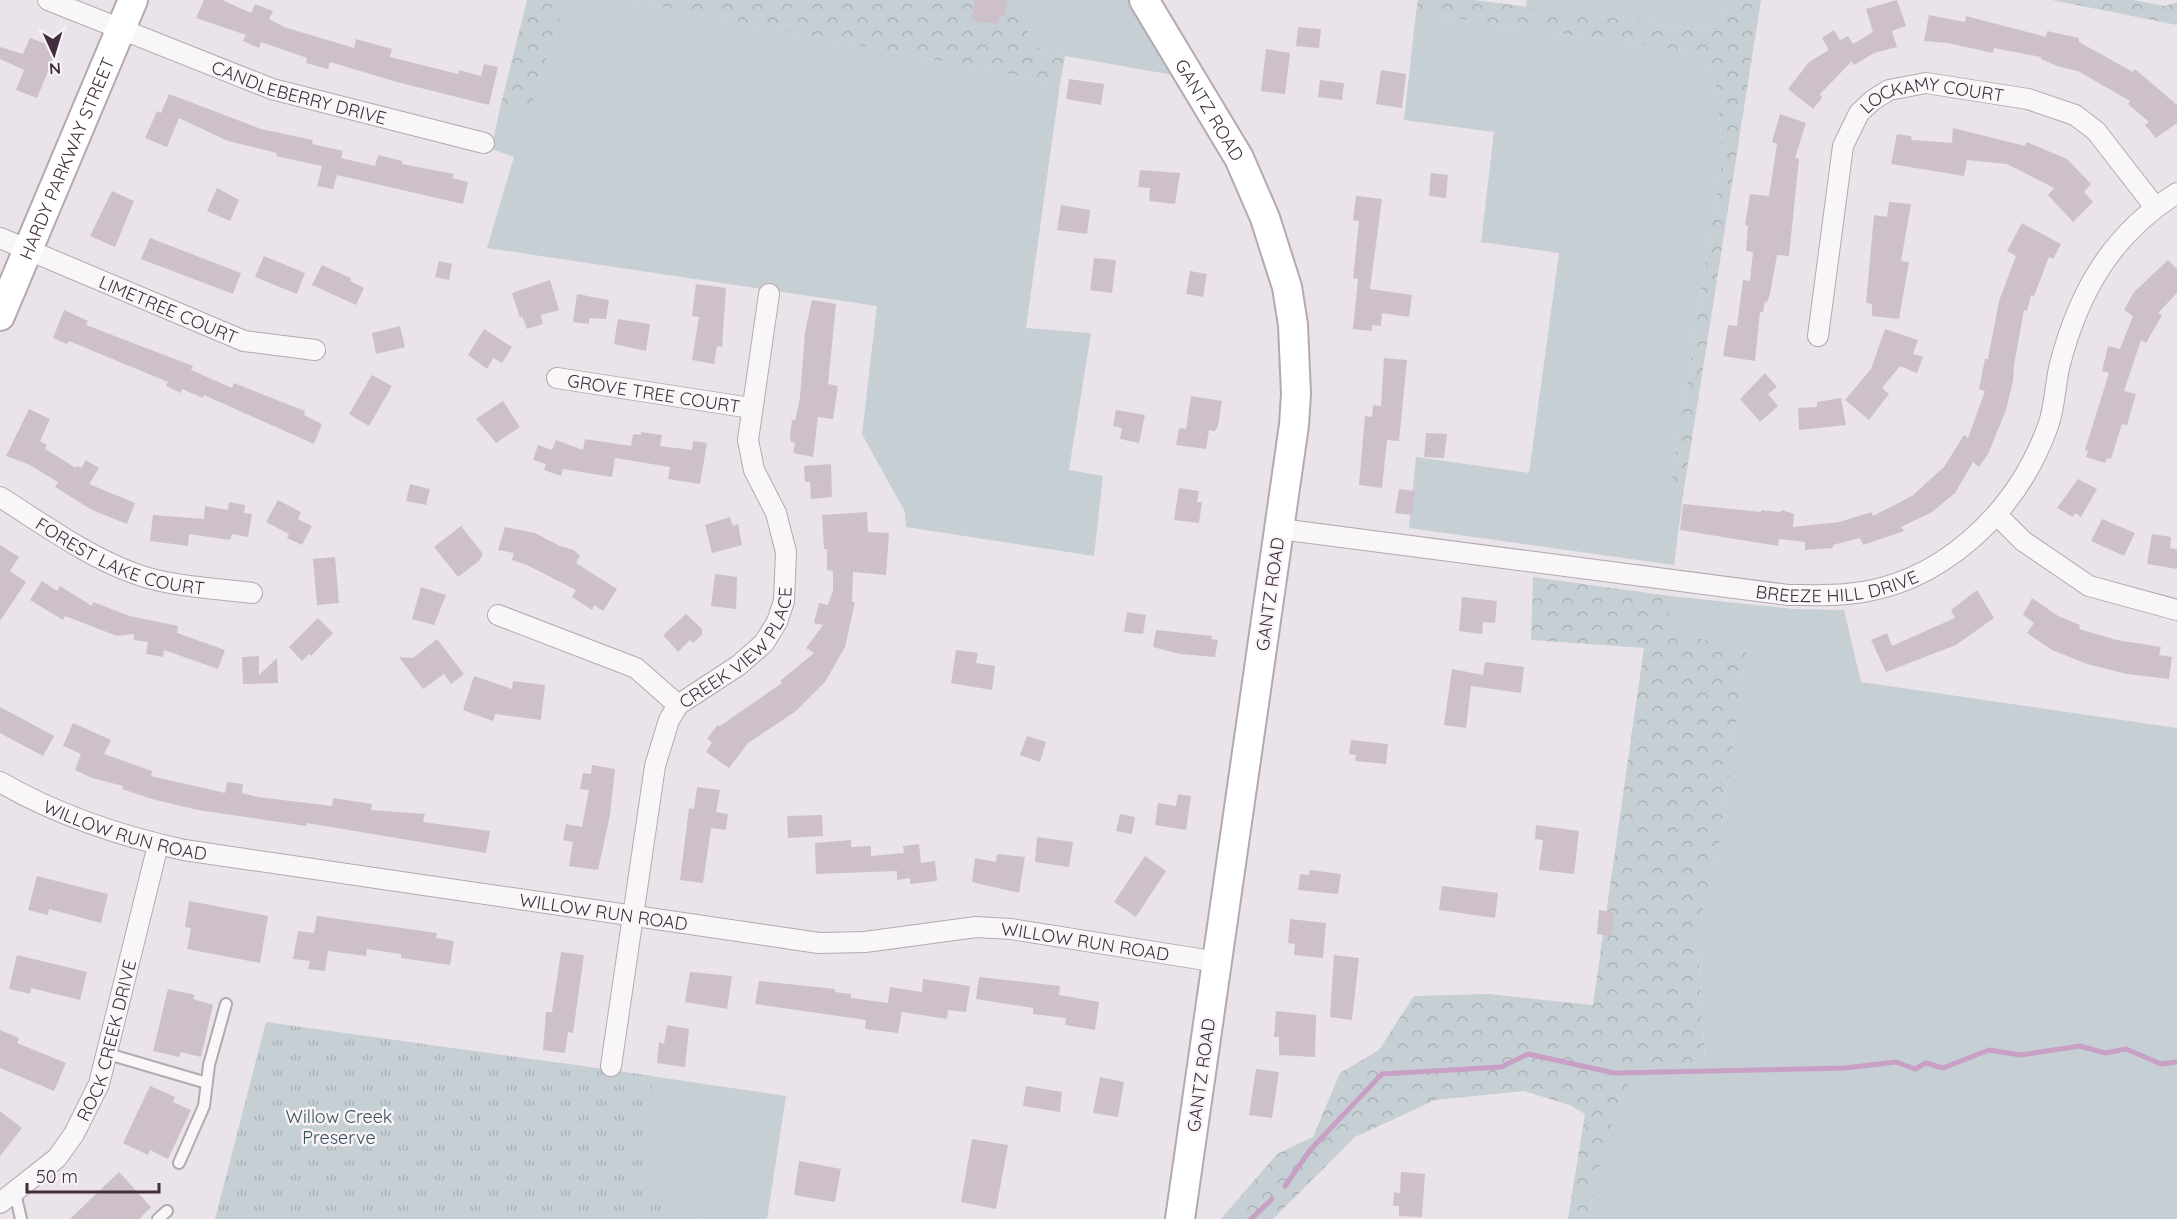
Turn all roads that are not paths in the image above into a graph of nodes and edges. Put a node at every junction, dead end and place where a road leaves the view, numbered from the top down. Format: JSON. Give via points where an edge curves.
{"nodes":[{"id":1,"x":48,"y":0,"type":"edge"},
{"id":2,"x":133,"y":0,"type":"edge"},
{"id":3,"x":1144,"y":0,"type":"edge"},
{"id":4,"x":122,"y":28,"type":"junction"},
{"id":5,"x":484,"y":143,"type":"dead end"},
{"id":6,"x":2177,"y":193,"type":"edge"},
{"id":7,"x":2156,"y":207,"type":"junction"},
{"id":8,"x":0,"y":238,"type":"edge"},
{"id":9,"x":27,"y":250,"type":"junction"},
{"id":10,"x":769,"y":294,"type":"dead end"},
{"id":11,"x":0,"y":316,"type":"edge"},
{"id":12,"x":1818,"y":336,"type":"dead end"},
{"id":13,"x":315,"y":350,"type":"dead end"},
{"id":14,"x":558,"y":378,"type":"dead end"},
{"id":15,"x":751,"y":408,"type":"junction"},
{"id":16,"x":0,"y":497,"type":"edge"},
{"id":17,"x":1997,"y":515,"type":"junction"},
{"id":18,"x":1280,"y":529,"type":"junction"},
{"id":19,"x":252,"y":593,"type":"dead end"},
{"id":20,"x":2177,"y":610,"type":"edge"},
{"id":21,"x":498,"y":615,"type":"dead end"},
{"id":22,"x":678,"y":705,"type":"junction"},
{"id":23,"x":0,"y":782,"type":"edge"},
{"id":24,"x":158,"y":844,"type":"junction"},
{"id":25,"x":633,"y":915,"type":"junction"},
{"id":26,"x":1218,"y":962,"type":"junction"},
{"id":27,"x":226,"y":1004,"type":"dead end"},
{"id":28,"x":108,"y":1054,"type":"junction"},
{"id":29,"x":611,"y":1066,"type":"dead end"},
{"id":30,"x":207,"y":1083,"type":"junction"},
{"id":31,"x":179,"y":1163,"type":"dead end"},
{"id":32,"x":8,"y":1198,"type":"edge"},
{"id":33,"x":167,"y":1211,"type":"dead end"},
{"id":34,"x":21,"y":1219,"type":"edge"},
{"id":35,"x":158,"y":1219,"type":"edge"},
{"id":36,"x":1179,"y":1219,"type":"edge"}],
"edges":[{"from":1,"to":4,"type":"street","name":"CANDLEBERRY DRIVE"},
{"from":2,"to":4,"type":"main road","name":"HARDY PARKWAY STREET"},
{"from":3,"to":18,"type":"main road","name":"GANTZ ROAD","via":[[1239,158],[1265,218],[1287,287],[1296,394]]},
{"from":4,"to":5,"type":"street","name":"CANDLEBERRY DRIVE","via":[[272,89]]},
{"from":4,"to":9,"type":"main road","name":"HARDY PARKWAY STREET"},
{"from":6,"to":7,"type":"street","name":"BREEZE HILL DRIVE"},
{"from":7,"to":12,"type":"street","name":"LOCKAMY COURT","via":[[2096,131],[2075,115],[2028,99],[1926,83],[1889,90],[1859,113],[1843,146]]},
{"from":7,"to":17,"type":"street","name":"BREEZE HILL DRIVE","via":[[2122,239],[2091,280],[2072,321],[2049,424],[2028,473]]},
{"from":8,"to":9,"type":"street","name":"LIMETREE COURT"},
{"from":9,"to":11,"type":"main road","name":"HARDY PARKWAY STREET"},
{"from":9,"to":13,"type":"street","name":"LIMETREE COURT","via":[[244,341]]},
{"from":10,"to":15,"type":"street","name":"CREEK VIEW PLACE"},
{"from":14,"to":15,"type":"street","name":"GROVE TREE COURT"},
{"from":15,"to":22,"type":"street","name":"CREEK VIEW PLACE","via":[[748,440],[754,470],[776,513],[786,552],[784,601],[764,643],[739,665]]},
{"from":16,"to":19,"type":"street","name":"FOREST LAKE COURT","via":[[94,556],[134,574],[171,584]]},
{"from":17,"to":18,"type":"street","name":"BREEZE HILL DRIVE","via":[[1965,546],[1934,566],[1903,581],[1848,594],[1788,595]]},
{"from":17,"to":20,"type":"street","via":[[2023,541],[2089,586]]},
{"from":18,"to":26,"type":"main road","name":"GANTZ ROAD"},
{"from":21,"to":22,"type":"street","via":[[636,668]]},
{"from":22,"to":25,"type":"street","name":"CREEK VIEW PLACE","via":[[669,720],[655,766]]},
{"from":23,"to":24,"type":"street","name":"WILLOW RUN ROAD","via":[[121,835]]},
{"from":24,"to":25,"type":"street","name":"WILLOW RUN ROAD"},
{"from":24,"to":28,"type":"street","name":"ROCK CREEK DRIVE"},
{"from":25,"to":26,"type":"street","name":"WILLOW RUN ROAD","via":[[819,943],[865,942],[976,927],[1011,929]]},
{"from":25,"to":29,"type":"street","name":"CREEK VIEW PLACE"},
{"from":26,"to":36,"type":"main road","name":"GANTZ ROAD"},
{"from":27,"to":30,"type":"lane"},
{"from":28,"to":30,"type":"lane"},
{"from":28,"to":32,"type":"street","name":"ROCK CREEK DRIVE","via":[[99,1084],[74,1134],[57,1158]]},
{"from":30,"to":31,"type":"lane","via":[[204,1106]]},
{"from":32,"to":34,"type":"lane"},
{"from":33,"to":35,"type":"lane"}]}
